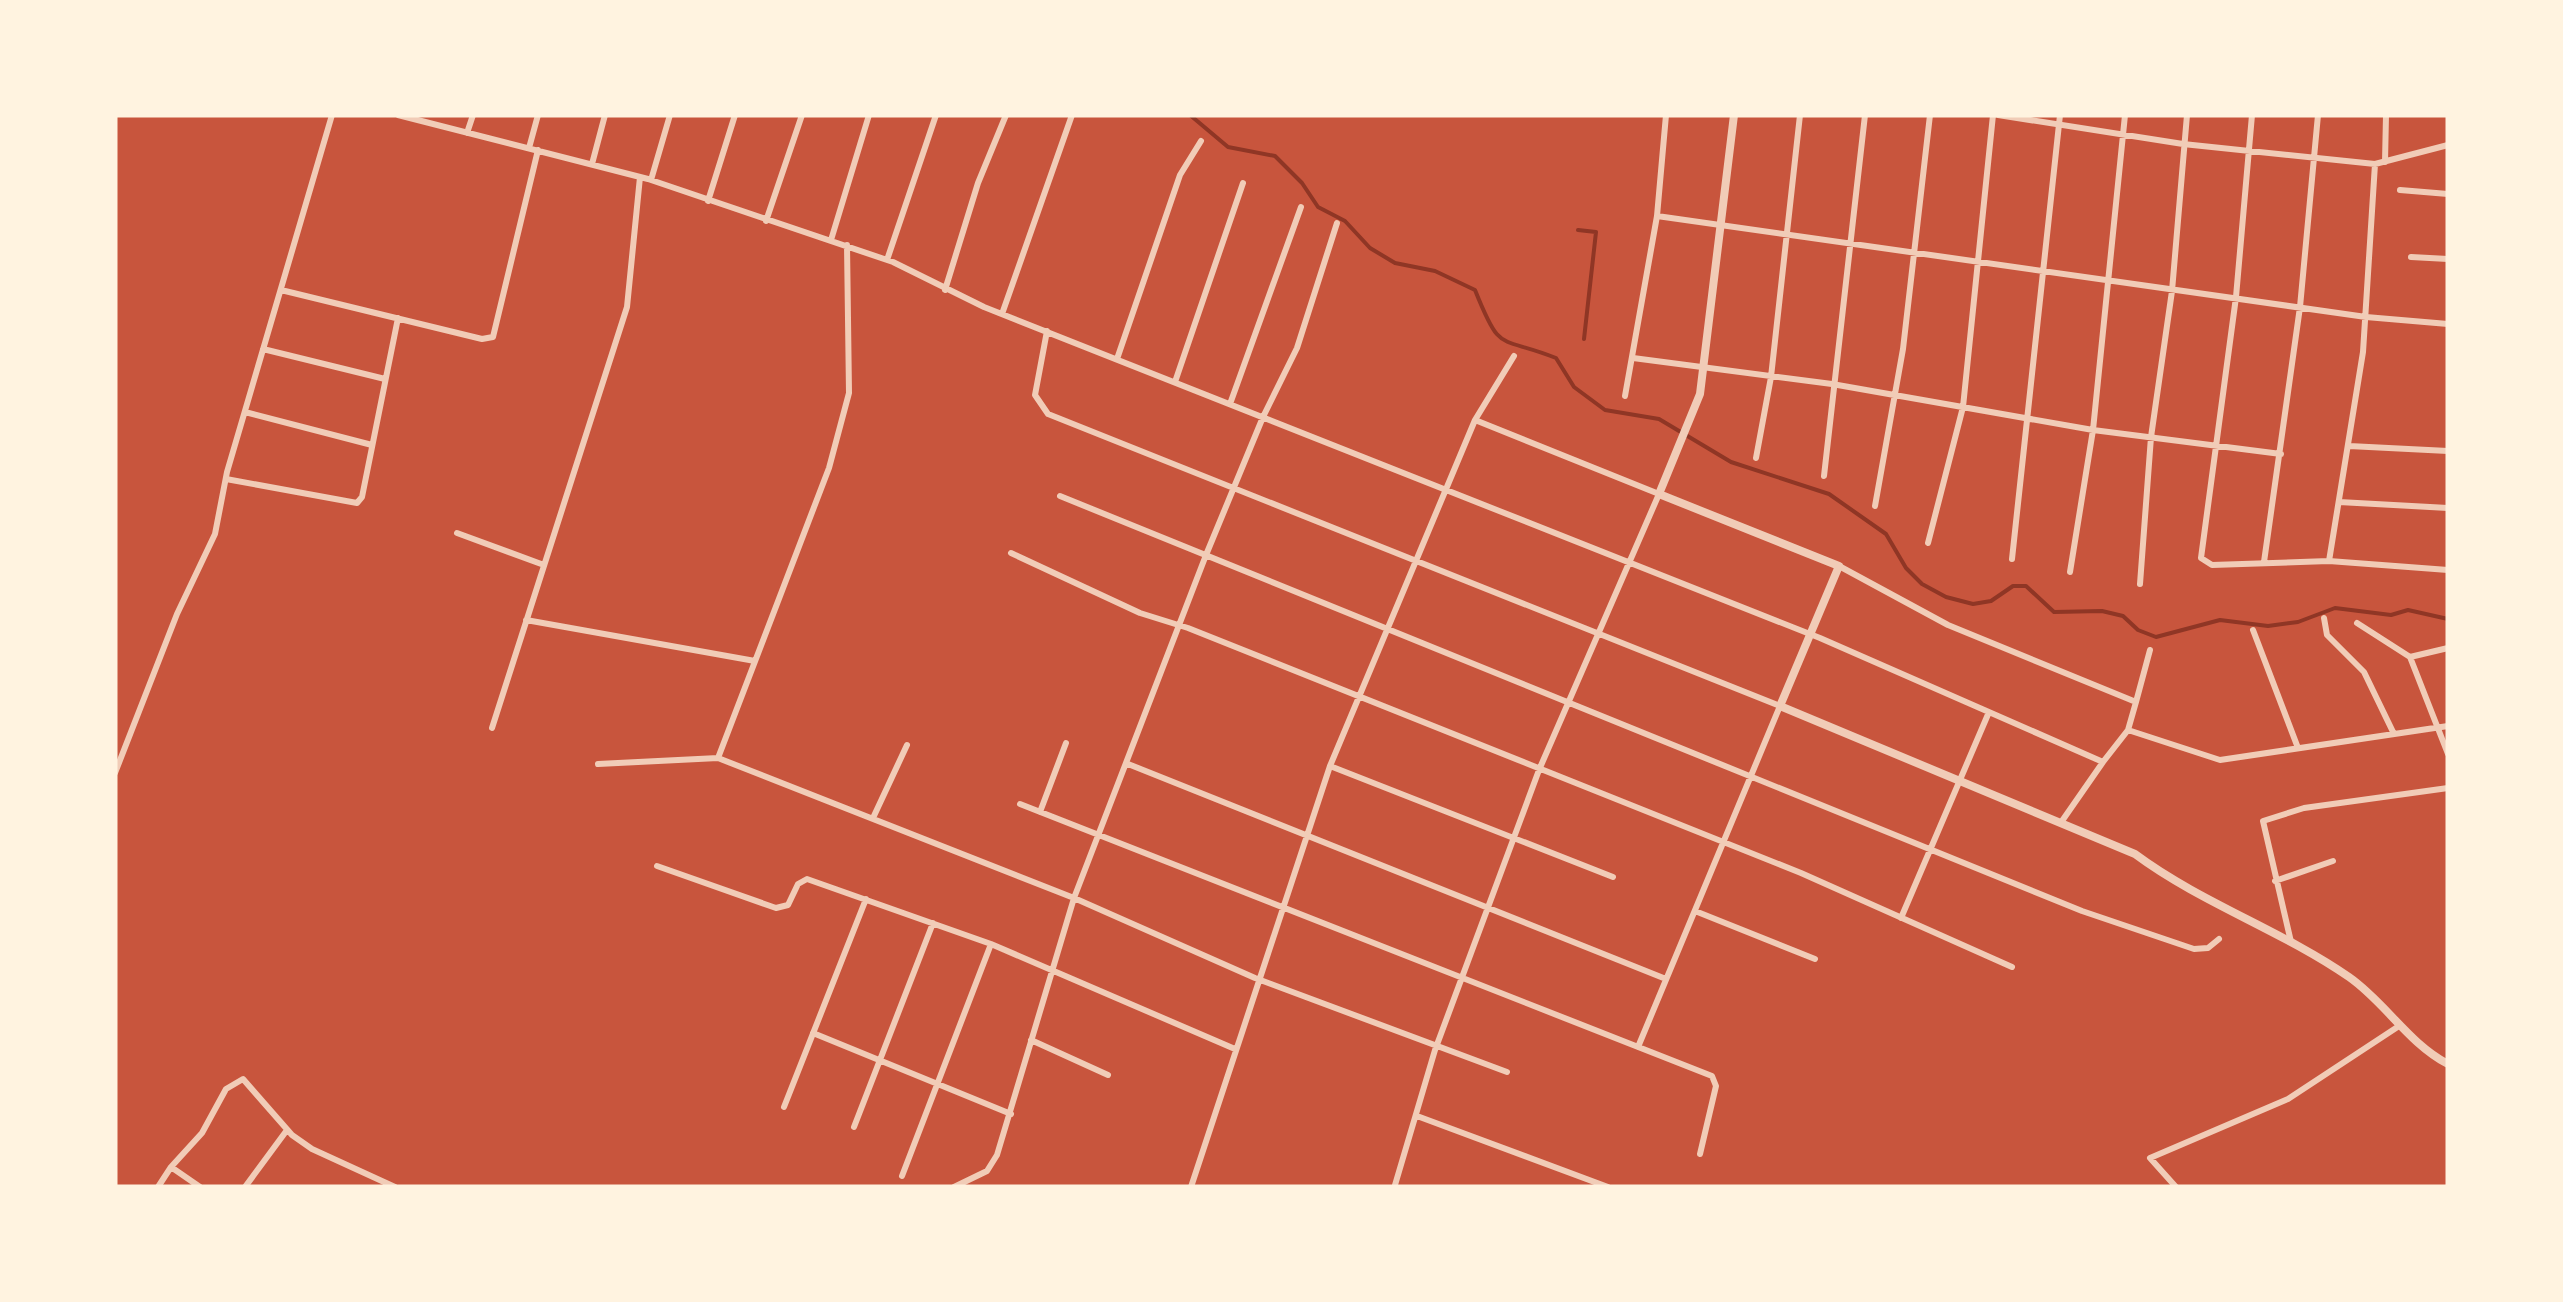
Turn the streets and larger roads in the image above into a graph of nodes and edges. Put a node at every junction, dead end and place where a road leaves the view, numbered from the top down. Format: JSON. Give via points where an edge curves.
{"nodes":[{"id":1,"x":332,"y":115,"type":"edge"},
{"id":2,"x":473,"y":115,"type":"edge"},
{"id":3,"x":538,"y":115,"type":"edge"},
{"id":4,"x":605,"y":115,"type":"edge"},
{"id":5,"x":670,"y":115,"type":"edge"},
{"id":6,"x":736,"y":115,"type":"edge"},
{"id":7,"x":802,"y":115,"type":"edge"},
{"id":8,"x":870,"y":115,"type":"edge"},
{"id":9,"x":936,"y":115,"type":"edge"},
{"id":10,"x":1006,"y":115,"type":"edge"},
{"id":11,"x":1072,"y":115,"type":"edge"},
{"id":12,"x":1666,"y":115,"type":"edge"},
{"id":13,"x":1734,"y":115,"type":"edge"},
{"id":14,"x":1800,"y":115,"type":"edge"},
{"id":15,"x":1865,"y":115,"type":"edge"},
{"id":16,"x":1930,"y":115,"type":"edge"},
{"id":17,"x":1996,"y":115,"type":"edge"},
{"id":18,"x":2060,"y":115,"type":"edge"},
{"id":19,"x":2125,"y":115,"type":"edge"},
{"id":20,"x":2187,"y":115,"type":"edge"},
{"id":21,"x":2252,"y":115,"type":"edge"},
{"id":22,"x":2318,"y":115,"type":"edge"},
{"id":23,"x":2386,"y":115,"type":"edge"},
{"id":24,"x":404,"y":116,"type":"edge"},
{"id":25,"x":2059,"y":126,"type":"junction"},
{"id":26,"x":468,"y":132,"type":"junction"},
{"id":27,"x":2123,"y":134,"type":"junction"},
{"id":28,"x":1201,"y":141,"type":"dead end"},
{"id":29,"x":2183,"y":144,"type":"junction"},
{"id":30,"x":2448,"y":145,"type":"edge"},
{"id":31,"x":534,"y":149,"type":"junction"},
{"id":32,"x":2250,"y":152,"type":"junction"},
{"id":33,"x":2314,"y":160,"type":"junction"},
{"id":34,"x":2385,"y":162,"type":"junction"},
{"id":35,"x":592,"y":164,"type":"junction"},
{"id":36,"x":2375,"y":164,"type":"junction"},
{"id":37,"x":640,"y":177,"type":"junction"},
{"id":38,"x":651,"y":180,"type":"junction"},
{"id":39,"x":1243,"y":183,"type":"dead end"},
{"id":40,"x":2400,"y":190,"type":"dead end"},
{"id":41,"x":2448,"y":194,"type":"edge"},
{"id":42,"x":708,"y":201,"type":"junction"},
{"id":43,"x":1301,"y":207,"type":"dead end"},
{"id":44,"x":1657,"y":216,"type":"junction"},
{"id":45,"x":766,"y":222,"type":"junction"},
{"id":46,"x":1337,"y":223,"type":"dead end"},
{"id":47,"x":1720,"y":224,"type":"junction"},
{"id":48,"x":1784,"y":233,"type":"junction"},
{"id":49,"x":831,"y":240,"type":"junction"},
{"id":50,"x":1850,"y":242,"type":"junction"},
{"id":51,"x":846,"y":245,"type":"junction"},
{"id":52,"x":1912,"y":252,"type":"junction"},
{"id":53,"x":2411,"y":257,"type":"dead end"},
{"id":54,"x":2448,"y":259,"type":"edge"},
{"id":55,"x":887,"y":260,"type":"junction"},
{"id":56,"x":1978,"y":262,"type":"junction"},
{"id":57,"x":2042,"y":272,"type":"junction"},
{"id":58,"x":2108,"y":282,"type":"junction"},
{"id":59,"x":281,"y":290,"type":"junction"},
{"id":60,"x":945,"y":290,"type":"junction"},
{"id":61,"x":2172,"y":291,"type":"junction"},
{"id":62,"x":2236,"y":297,"type":"junction"},
{"id":63,"x":2300,"y":307,"type":"junction"},
{"id":64,"x":1002,"y":314,"type":"junction"},
{"id":65,"x":398,"y":318,"type":"junction"},
{"id":66,"x":2366,"y":318,"type":"junction"},
{"id":67,"x":2448,"y":324,"type":"edge"},
{"id":68,"x":1047,"y":331,"type":"junction"},
{"id":69,"x":264,"y":349,"type":"junction"},
{"id":70,"x":1514,"y":356,"type":"dead end"},
{"id":71,"x":1633,"y":358,"type":"junction"},
{"id":72,"x":1117,"y":359,"type":"junction"},
{"id":73,"x":1704,"y":368,"type":"junction"},
{"id":74,"x":1771,"y":377,"type":"junction"},
{"id":75,"x":386,"y":379,"type":"junction"},
{"id":76,"x":1174,"y":382,"type":"junction"},
{"id":77,"x":1832,"y":384,"type":"junction"},
{"id":78,"x":1897,"y":394,"type":"junction"},
{"id":79,"x":1625,"y":396,"type":"dead end"},
{"id":80,"x":1230,"y":404,"type":"junction"},
{"id":81,"x":1963,"y":407,"type":"junction"},
{"id":82,"x":245,"y":412,"type":"junction"},
{"id":83,"x":1263,"y":417,"type":"junction"},
{"id":84,"x":2028,"y":417,"type":"junction"},
{"id":85,"x":1475,"y":420,"type":"junction"},
{"id":86,"x":2093,"y":430,"type":"junction"},
{"id":87,"x":2151,"y":437,"type":"junction"},
{"id":88,"x":372,"y":445,"type":"junction"},
{"id":89,"x":2349,"y":446,"type":"junction"},
{"id":90,"x":2215,"y":447,"type":"junction"},
{"id":91,"x":2448,"y":451,"type":"edge"},
{"id":92,"x":2281,"y":454,"type":"junction"},
{"id":93,"x":1756,"y":458,"type":"dead end"},
{"id":94,"x":1824,"y":476,"type":"dead end"},
{"id":95,"x":226,"y":479,"type":"junction"},
{"id":96,"x":1234,"y":486,"type":"junction"},
{"id":97,"x":1446,"y":490,"type":"junction"},
{"id":98,"x":1659,"y":494,"type":"junction"},
{"id":99,"x":1060,"y":496,"type":"dead end"},
{"id":100,"x":2339,"y":502,"type":"junction"},
{"id":101,"x":1875,"y":506,"type":"dead end"},
{"id":102,"x":2448,"y":508,"type":"edge"},
{"id":103,"x":457,"y":533,"type":"dead end"},
{"id":104,"x":1928,"y":544,"type":"dead end"},
{"id":105,"x":1012,"y":553,"type":"dead end"},
{"id":106,"x":1206,"y":555,"type":"junction"},
{"id":107,"x":1417,"y":559,"type":"junction"},
{"id":108,"x":2012,"y":559,"type":"dead end"},
{"id":109,"x":2329,"y":561,"type":"junction"},
{"id":110,"x":2264,"y":562,"type":"junction"},
{"id":111,"x":1629,"y":563,"type":"junction"},
{"id":112,"x":544,"y":566,"type":"junction"},
{"id":113,"x":1838,"y":566,"type":"junction"},
{"id":114,"x":2448,"y":570,"type":"edge"},
{"id":115,"x":2070,"y":572,"type":"dead end"},
{"id":116,"x":2140,"y":584,"type":"dead end"},
{"id":117,"x":2324,"y":618,"type":"dead end"},
{"id":118,"x":526,"y":620,"type":"junction"},
{"id":119,"x":2357,"y":623,"type":"dead end"},
{"id":120,"x":1181,"y":626,"type":"junction"},
{"id":121,"x":1388,"y":629,"type":"junction"},
{"id":122,"x":2253,"y":630,"type":"dead end"},
{"id":123,"x":1599,"y":632,"type":"junction"},
{"id":124,"x":1810,"y":635,"type":"junction"},
{"id":125,"x":2448,"y":648,"type":"edge"},
{"id":126,"x":2150,"y":650,"type":"dead end"},
{"id":127,"x":2410,"y":657,"type":"junction"},
{"id":128,"x":755,"y":661,"type":"junction"},
{"id":129,"x":1360,"y":698,"type":"junction"},
{"id":130,"x":1568,"y":701,"type":"junction"},
{"id":131,"x":2136,"y":702,"type":"junction"},
{"id":132,"x":1780,"y":706,"type":"junction"},
{"id":133,"x":1989,"y":712,"type":"junction"},
{"id":134,"x":2448,"y":726,"type":"edge"},
{"id":135,"x":2437,"y":727,"type":"junction"},
{"id":136,"x":492,"y":728,"type":"dead end"},
{"id":137,"x":2128,"y":730,"type":"junction"},
{"id":138,"x":2394,"y":734,"type":"junction"},
{"id":139,"x":1066,"y":742,"type":"dead end"},
{"id":140,"x":907,"y":745,"type":"dead end"},
{"id":141,"x":2298,"y":748,"type":"junction"},
{"id":142,"x":2448,"y":754,"type":"edge"},
{"id":143,"x":718,"y":758,"type":"junction"},
{"id":144,"x":2102,"y":762,"type":"junction"},
{"id":145,"x":598,"y":764,"type":"dead end"},
{"id":146,"x":1128,"y":764,"type":"junction"},
{"id":147,"x":1330,"y":766,"type":"junction"},
{"id":148,"x":1539,"y":770,"type":"junction"},
{"id":149,"x":115,"y":773,"type":"edge"},
{"id":150,"x":1752,"y":774,"type":"junction"},
{"id":151,"x":1960,"y":780,"type":"junction"},
{"id":152,"x":2448,"y":789,"type":"edge"},
{"id":153,"x":1020,"y":804,"type":"dead end"},
{"id":154,"x":1040,"y":812,"type":"junction"},
{"id":155,"x":873,"y":818,"type":"junction"},
{"id":156,"x":2062,"y":821,"type":"junction"},
{"id":157,"x":1098,"y":835,"type":"junction"},
{"id":158,"x":1306,"y":835,"type":"junction"},
{"id":159,"x":1513,"y":839,"type":"junction"},
{"id":160,"x":1724,"y":842,"type":"junction"},
{"id":161,"x":1930,"y":850,"type":"junction"},
{"id":162,"x":2332,"y":861,"type":"dead end"},
{"id":163,"x":657,"y":866,"type":"dead end"},
{"id":164,"x":1613,"y":877,"type":"dead end"},
{"id":165,"x":2275,"y":881,"type":"junction"},
{"id":166,"x":1074,"y":898,"type":"junction"},
{"id":167,"x":866,"y":899,"type":"junction"},
{"id":168,"x":1280,"y":907,"type":"junction"},
{"id":169,"x":1488,"y":908,"type":"junction"},
{"id":170,"x":1695,"y":911,"type":"junction"},
{"id":171,"x":1901,"y":918,"type":"junction"},
{"id":172,"x":934,"y":924,"type":"junction"},
{"id":173,"x":2219,"y":939,"type":"dead end"},
{"id":174,"x":991,"y":944,"type":"junction"},
{"id":175,"x":2292,"y":945,"type":"junction"},
{"id":176,"x":1815,"y":958,"type":"dead end"},
{"id":177,"x":2012,"y":967,"type":"dead end"},
{"id":178,"x":1050,"y":970,"type":"junction"},
{"id":179,"x":1258,"y":978,"type":"junction"},
{"id":180,"x":1462,"y":978,"type":"junction"},
{"id":181,"x":1666,"y":980,"type":"junction"},
{"id":182,"x":2398,"y":1026,"type":"junction"},
{"id":183,"x":813,"y":1034,"type":"junction"},
{"id":184,"x":1031,"y":1040,"type":"junction"},
{"id":185,"x":1436,"y":1046,"type":"junction"},
{"id":186,"x":1638,"y":1047,"type":"junction"},
{"id":187,"x":1235,"y":1049,"type":"junction"},
{"id":188,"x":880,"y":1061,"type":"junction"},
{"id":189,"x":2448,"y":1064,"type":"edge"},
{"id":190,"x":1507,"y":1072,"type":"dead end"},
{"id":191,"x":1108,"y":1075,"type":"dead end"},
{"id":192,"x":937,"y":1084,"type":"junction"},
{"id":193,"x":784,"y":1107,"type":"dead end"},
{"id":194,"x":1011,"y":1114,"type":"junction"},
{"id":195,"x":1417,"y":1116,"type":"junction"},
{"id":196,"x":854,"y":1127,"type":"dead end"},
{"id":197,"x":287,"y":1130,"type":"junction"},
{"id":198,"x":1700,"y":1154,"type":"dead end"},
{"id":199,"x":172,"y":1167,"type":"junction"},
{"id":200,"x":902,"y":1176,"type":"dead end"},
{"id":201,"x":1395,"y":1185,"type":"edge"},
{"id":202,"x":158,"y":1187,"type":"edge"},
{"id":203,"x":200,"y":1187,"type":"edge"},
{"id":204,"x":245,"y":1187,"type":"edge"},
{"id":205,"x":394,"y":1187,"type":"edge"},
{"id":206,"x":954,"y":1187,"type":"edge"},
{"id":207,"x":1190,"y":1187,"type":"edge"},
{"id":208,"x":1608,"y":1187,"type":"edge"},
{"id":209,"x":2176,"y":1187,"type":"edge"}],
"edges":[{"from":1,"to":59,"type":"street"},
{"from":2,"to":26,"type":"street"},
{"from":3,"to":31,"type":"street"},
{"from":4,"to":35,"type":"street"},
{"from":5,"to":38,"type":"street"},
{"from":6,"to":42,"type":"street"},
{"from":7,"to":45,"type":"street"},
{"from":8,"to":49,"type":"street"},
{"from":9,"to":55,"type":"street"},
{"from":10,"to":60,"type":"street"},
{"from":11,"to":64,"type":"street"},
{"from":12,"to":44,"type":"street"},
{"from":13,"to":47,"type":"street"},
{"from":14,"to":48,"type":"street"},
{"from":15,"to":50,"type":"street"},
{"from":16,"to":52,"type":"street"},
{"from":17,"to":25,"type":"street"},
{"from":17,"to":56,"type":"street"},
{"from":18,"to":25,"type":"street"},
{"from":19,"to":27,"type":"street"},
{"from":20,"to":29,"type":"street"},
{"from":21,"to":32,"type":"street"},
{"from":22,"to":33,"type":"street"},
{"from":23,"to":34,"type":"street"},
{"from":24,"to":26,"type":"street"},
{"from":25,"to":27,"type":"street"},
{"from":25,"to":57,"type":"street"},
{"from":26,"to":31,"type":"street"},
{"from":27,"to":29,"type":"street"},
{"from":27,"to":58,"type":"street"},
{"from":28,"to":72,"type":"street","via":[[1180,174]]},
{"from":29,"to":32,"type":"street"},
{"from":29,"to":61,"type":"street"},
{"from":30,"to":34,"type":"street"},
{"from":31,"to":35,"type":"street"},
{"from":31,"to":65,"type":"street","via":[[493,337]]},
{"from":32,"to":33,"type":"street"},
{"from":32,"to":62,"type":"street"},
{"from":33,"to":36,"type":"street"},
{"from":33,"to":63,"type":"street"},
{"from":34,"to":36,"type":"street"},
{"from":35,"to":37,"type":"street"},
{"from":36,"to":66,"type":"street"},
{"from":37,"to":38,"type":"street"},
{"from":37,"to":112,"type":"street","via":[[627,307]]},
{"from":38,"to":42,"type":"street"},
{"from":39,"to":76,"type":"street"},
{"from":40,"to":41,"type":"street"},
{"from":42,"to":45,"type":"street"},
{"from":43,"to":80,"type":"street"},
{"from":44,"to":47,"type":"street"},
{"from":44,"to":71,"type":"street"},
{"from":45,"to":49,"type":"street"},
{"from":46,"to":83,"type":"street","via":[[1297,348]]},
{"from":47,"to":48,"type":"street"},
{"from":47,"to":73,"type":"street"},
{"from":48,"to":50,"type":"street"},
{"from":48,"to":74,"type":"street"},
{"from":49,"to":51,"type":"street"},
{"from":50,"to":52,"type":"street"},
{"from":50,"to":77,"type":"street"},
{"from":51,"to":55,"type":"street"},
{"from":51,"to":128,"type":"street","via":[[849,393],[828,468]]},
{"from":52,"to":56,"type":"street"},
{"from":52,"to":78,"type":"street"},
{"from":53,"to":54,"type":"street"},
{"from":55,"to":60,"type":"street"},
{"from":56,"to":57,"type":"street"},
{"from":56,"to":81,"type":"street"},
{"from":57,"to":58,"type":"street"},
{"from":57,"to":84,"type":"street"},
{"from":58,"to":61,"type":"street"},
{"from":58,"to":86,"type":"street"},
{"from":59,"to":65,"type":"street"},
{"from":59,"to":69,"type":"street"},
{"from":60,"to":64,"type":"street"},
{"from":61,"to":62,"type":"street"},
{"from":61,"to":87,"type":"street"},
{"from":62,"to":63,"type":"street"},
{"from":62,"to":90,"type":"street"},
{"from":63,"to":66,"type":"street"},
{"from":63,"to":92,"type":"street"},
{"from":64,"to":68,"type":"street"},
{"from":65,"to":75,"type":"street"},
{"from":66,"to":67,"type":"street"},
{"from":66,"to":89,"type":"street"},
{"from":68,"to":72,"type":"street"},
{"from":68,"to":96,"type":"street","via":[[1034,395],[1048,414]]},
{"from":69,"to":75,"type":"street"},
{"from":69,"to":82,"type":"street"},
{"from":70,"to":85,"type":"street"},
{"from":71,"to":73,"type":"street"},
{"from":71,"to":79,"type":"street"},
{"from":72,"to":76,"type":"street"},
{"from":73,"to":74,"type":"street"},
{"from":73,"to":98,"type":"street","via":[[1690,427]]},
{"from":74,"to":77,"type":"street"},
{"from":74,"to":93,"type":"street"},
{"from":75,"to":88,"type":"street"},
{"from":76,"to":80,"type":"street"},
{"from":77,"to":78,"type":"street"},
{"from":77,"to":94,"type":"street"},
{"from":78,"to":81,"type":"street"},
{"from":78,"to":101,"type":"street"},
{"from":80,"to":83,"type":"street"},
{"from":81,"to":84,"type":"street"},
{"from":81,"to":104,"type":"street"},
{"from":82,"to":88,"type":"street"},
{"from":82,"to":95,"type":"street"},
{"from":83,"to":96,"type":"street"},
{"from":83,"to":97,"type":"street"},
{"from":84,"to":86,"type":"street"},
{"from":84,"to":108,"type":"street"},
{"from":85,"to":97,"type":"street"},
{"from":85,"to":98,"type":"street"},
{"from":86,"to":87,"type":"street"},
{"from":86,"to":115,"type":"street"},
{"from":87,"to":90,"type":"street"},
{"from":87,"to":116,"type":"street"},
{"from":88,"to":95,"type":"street","via":[[357,503]]},
{"from":89,"to":91,"type":"street"},
{"from":89,"to":100,"type":"street"},
{"from":90,"to":92,"type":"street"},
{"from":90,"to":110,"type":"street","via":[[2201,558],[2212,566]]},
{"from":92,"to":110,"type":"street"},
{"from":95,"to":149,"type":"street","via":[[215,534]]},
{"from":96,"to":106,"type":"street"},
{"from":96,"to":107,"type":"street"},
{"from":97,"to":107,"type":"street"},
{"from":97,"to":111,"type":"street"},
{"from":98,"to":111,"type":"street"},
{"from":98,"to":113,"type":"street"},
{"from":99,"to":106,"type":"street"},
{"from":100,"to":102,"type":"street"},
{"from":100,"to":109,"type":"street"},
{"from":103,"to":112,"type":"street"},
{"from":105,"to":120,"type":"street"},
{"from":106,"to":120,"type":"street"},
{"from":106,"to":121,"type":"street"},
{"from":107,"to":121,"type":"street"},
{"from":107,"to":123,"type":"street"},
{"from":109,"to":110,"type":"street"},
{"from":109,"to":114,"type":"street"},
{"from":111,"to":123,"type":"street"},
{"from":111,"to":124,"type":"street"},
{"from":112,"to":118,"type":"street"},
{"from":113,"to":124,"type":"street"},
{"from":113,"to":131,"type":"street","via":[[1948,625]]},
{"from":117,"to":138,"type":"street","via":[[2327,635],[2364,672]]},
{"from":118,"to":128,"type":"street"},
{"from":118,"to":136,"type":"street"},
{"from":119,"to":127,"type":"street"},
{"from":120,"to":129,"type":"street"},
{"from":120,"to":146,"type":"street"},
{"from":121,"to":129,"type":"street"},
{"from":121,"to":130,"type":"street"},
{"from":122,"to":141,"type":"street"},
{"from":123,"to":130,"type":"street"},
{"from":123,"to":132,"type":"street"},
{"from":124,"to":132,"type":"street"},
{"from":124,"to":133,"type":"street"},
{"from":125,"to":127,"type":"street"},
{"from":126,"to":131,"type":"street"},
{"from":127,"to":135,"type":"street"},
{"from":128,"to":143,"type":"street"},
{"from":129,"to":147,"type":"street"},
{"from":129,"to":148,"type":"street"},
{"from":130,"to":148,"type":"street"},
{"from":130,"to":150,"type":"street"},
{"from":131,"to":137,"type":"street"},
{"from":132,"to":150,"type":"street"},
{"from":132,"to":151,"type":"street"},
{"from":133,"to":144,"type":"street"},
{"from":133,"to":151,"type":"street"},
{"from":134,"to":135,"type":"street"},
{"from":135,"to":138,"type":"street"},
{"from":135,"to":142,"type":"street"},
{"from":137,"to":141,"type":"street","via":[[2220,760]]},
{"from":137,"to":144,"type":"street"},
{"from":138,"to":141,"type":"street"},
{"from":139,"to":154,"type":"street"},
{"from":140,"to":155,"type":"street"},
{"from":143,"to":145,"type":"street"},
{"from":143,"to":155,"type":"street"},
{"from":144,"to":156,"type":"street"},
{"from":146,"to":157,"type":"street"},
{"from":146,"to":158,"type":"street"},
{"from":147,"to":158,"type":"street"},
{"from":147,"to":159,"type":"street"},
{"from":148,"to":159,"type":"street"},
{"from":148,"to":160,"type":"street"},
{"from":150,"to":160,"type":"street"},
{"from":150,"to":161,"type":"street"},
{"from":151,"to":156,"type":"street"},
{"from":151,"to":161,"type":"street"},
{"from":152,"to":165,"type":"street","via":[[2304,808],[2264,821]]},
{"from":153,"to":154,"type":"street"},
{"from":154,"to":157,"type":"street"},
{"from":155,"to":166,"type":"street"},
{"from":156,"to":175,"type":"street","via":[[2135,854]]},
{"from":157,"to":166,"type":"street"},
{"from":157,"to":168,"type":"street"},
{"from":158,"to":168,"type":"street"},
{"from":158,"to":169,"type":"street"},
{"from":159,"to":164,"type":"street"},
{"from":159,"to":169,"type":"street"},
{"from":160,"to":170,"type":"street"},
{"from":160,"to":171,"type":"street"},
{"from":161,"to":171,"type":"street"},
{"from":161,"to":173,"type":"street","via":[[2159,940],[2194,949]]},
{"from":162,"to":165,"type":"street"},
{"from":163,"to":167,"type":"street","via":[[776,908],[788,905],[802,880]]},
{"from":165,"to":175,"type":"street"},
{"from":166,"to":178,"type":"street"},
{"from":166,"to":179,"type":"street"},
{"from":167,"to":172,"type":"street"},
{"from":167,"to":183,"type":"street"},
{"from":168,"to":179,"type":"street"},
{"from":168,"to":180,"type":"street"},
{"from":169,"to":180,"type":"street"},
{"from":169,"to":181,"type":"street"},
{"from":170,"to":176,"type":"street"},
{"from":170,"to":181,"type":"street"},
{"from":171,"to":177,"type":"street"},
{"from":172,"to":174,"type":"street"},
{"from":172,"to":188,"type":"street"},
{"from":174,"to":178,"type":"street"},
{"from":174,"to":192,"type":"street"},
{"from":175,"to":182,"type":"street","via":[[2351,978]]},
{"from":178,"to":184,"type":"street"},
{"from":178,"to":187,"type":"street"},
{"from":179,"to":185,"type":"street"},
{"from":179,"to":187,"type":"street"},
{"from":180,"to":185,"type":"street"},
{"from":180,"to":186,"type":"street"},
{"from":181,"to":186,"type":"street"},
{"from":182,"to":189,"type":"street"},
{"from":182,"to":209,"type":"street","via":[[2288,1099],[2150,1158]]},
{"from":183,"to":188,"type":"street"},
{"from":183,"to":193,"type":"street"},
{"from":184,"to":191,"type":"street"},
{"from":184,"to":194,"type":"street"},
{"from":185,"to":190,"type":"street"},
{"from":185,"to":195,"type":"street"},
{"from":186,"to":198,"type":"street","via":[[1716,1080]]},
{"from":187,"to":207,"type":"street"},
{"from":188,"to":192,"type":"street"},
{"from":188,"to":196,"type":"street"},
{"from":192,"to":194,"type":"street"},
{"from":192,"to":200,"type":"street"},
{"from":194,"to":206,"type":"street","via":[[986,1171]]},
{"from":195,"to":201,"type":"street"},
{"from":195,"to":208,"type":"street"},
{"from":197,"to":199,"type":"street","via":[[251,1085],[234,1082]]},
{"from":197,"to":204,"type":"street"},
{"from":197,"to":205,"type":"street","via":[[312,1149]]},
{"from":199,"to":202,"type":"street"},
{"from":199,"to":203,"type":"street"}]}
